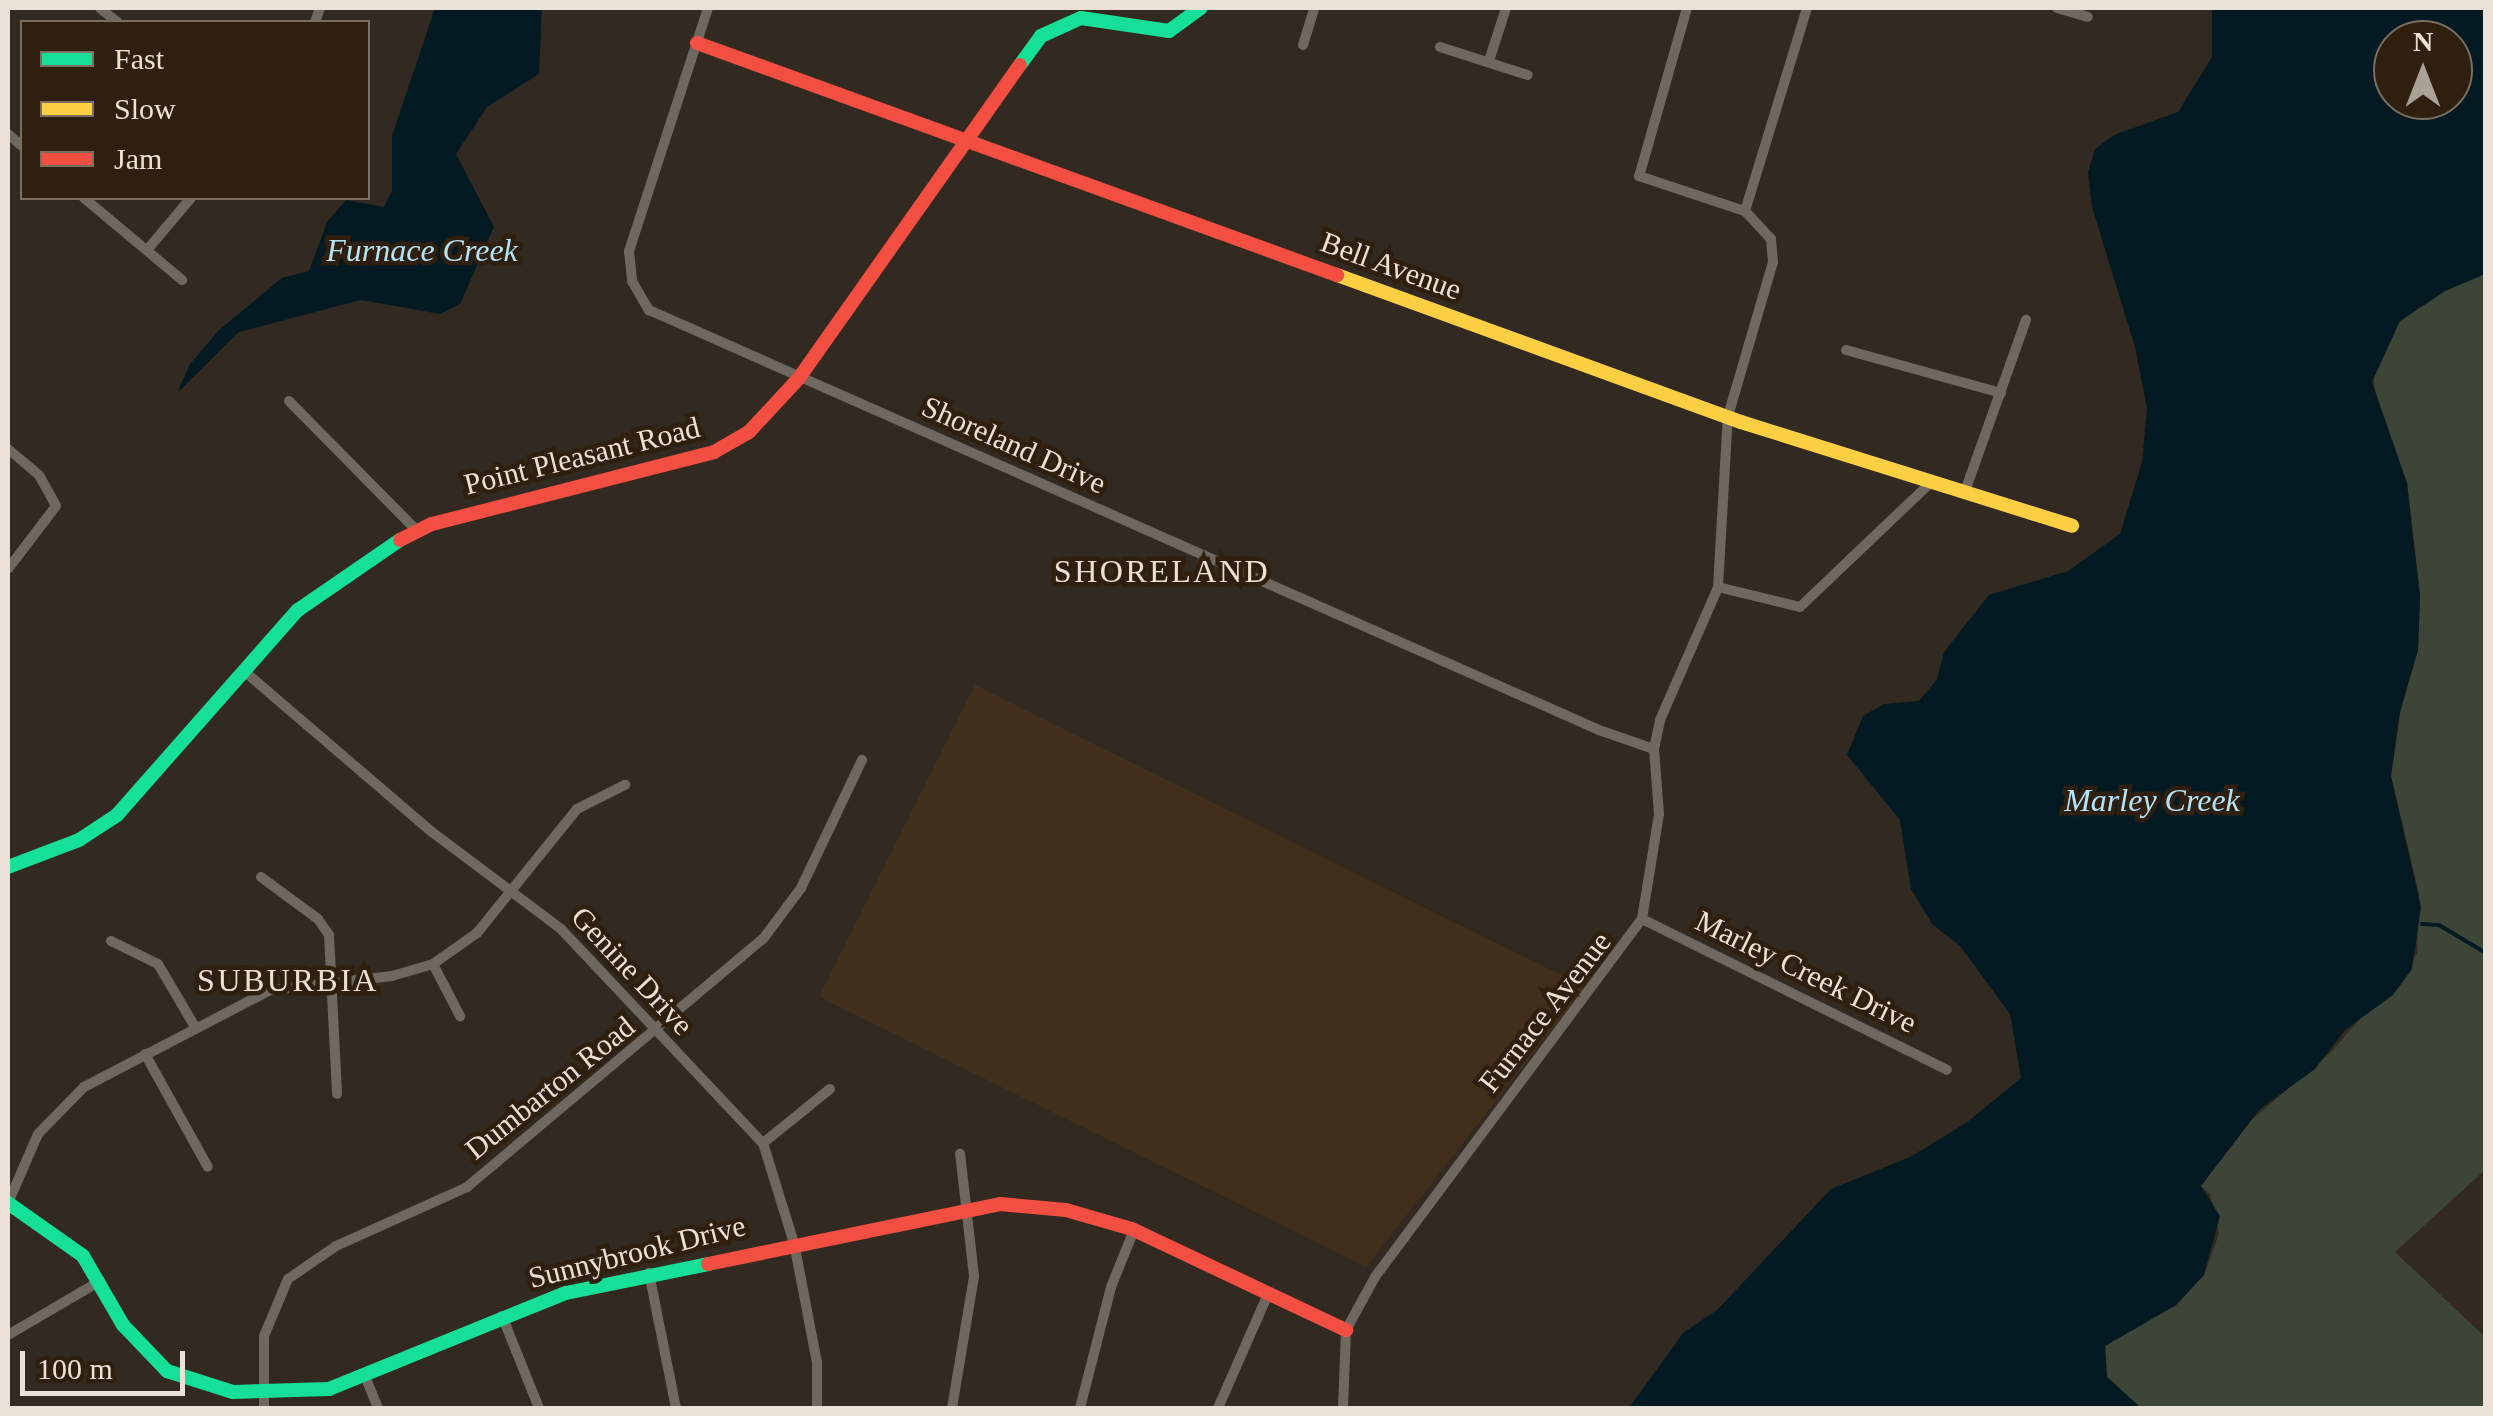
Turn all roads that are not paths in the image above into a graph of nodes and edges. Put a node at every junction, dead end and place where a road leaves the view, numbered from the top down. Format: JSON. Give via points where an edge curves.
{"nodes":[{"id":1,"x":708,"y":8,"type":"edge"},
{"id":2,"x":1201,"y":8,"type":"edge"},
{"id":3,"x":1314,"y":8,"type":"edge"},
{"id":4,"x":1506,"y":8,"type":"edge"},
{"id":5,"x":1686,"y":8,"type":"edge"},
{"id":6,"x":1807,"y":8,"type":"edge"},
{"id":7,"x":2057,"y":8,"type":"edge"},
{"id":8,"x":2088,"y":17,"type":"dead end"},
{"id":9,"x":697,"y":42,"type":"junction"},
{"id":10,"x":1302,"y":45,"type":"dead end"},
{"id":11,"x":1440,"y":47,"type":"dead end"},
{"id":12,"x":1489,"y":61,"type":"junction"},
{"id":13,"x":1528,"y":75,"type":"dead end"},
{"id":14,"x":966,"y":139,"type":"junction"},
{"id":15,"x":86,"y":200,"type":"edge"},
{"id":16,"x":189,"y":200,"type":"edge"},
{"id":17,"x":1745,"y":211,"type":"junction"},
{"id":18,"x":147,"y":250,"type":"junction"},
{"id":19,"x":182,"y":280,"type":"dead end"},
{"id":20,"x":2026,"y":320,"type":"dead end"},
{"id":21,"x":1846,"y":350,"type":"dead end"},
{"id":22,"x":799,"y":378,"type":"junction"},
{"id":23,"x":2001,"y":393,"type":"junction"},
{"id":24,"x":289,"y":401,"type":"dead end"},
{"id":25,"x":1728,"y":416,"type":"junction"},
{"id":26,"x":8,"y":449,"type":"edge"},
{"id":27,"x":1929,"y":484,"type":"junction"},
{"id":28,"x":1964,"y":494,"type":"junction"},
{"id":29,"x":2072,"y":526,"type":"dead end"},
{"id":30,"x":416,"y":530,"type":"junction"},
{"id":31,"x":8,"y":569,"type":"edge"},
{"id":32,"x":1718,"y":586,"type":"junction"},
{"id":33,"x":244,"y":671,"type":"junction"},
{"id":34,"x":1654,"y":748,"type":"junction"},
{"id":35,"x":862,"y":760,"type":"dead end"},
{"id":36,"x":625,"y":785,"type":"dead end"},
{"id":37,"x":8,"y":867,"type":"edge"},
{"id":38,"x":261,"y":876,"type":"dead end"},
{"id":39,"x":512,"y":889,"type":"junction"},
{"id":40,"x":1642,"y":920,"type":"junction"},
{"id":41,"x":111,"y":941,"type":"dead end"},
{"id":42,"x":434,"y":964,"type":"junction"},
{"id":43,"x":333,"y":979,"type":"junction"},
{"id":44,"x":460,"y":1016,"type":"dead end"},
{"id":45,"x":194,"y":1025,"type":"junction"},
{"id":46,"x":655,"y":1035,"type":"junction"},
{"id":47,"x":145,"y":1054,"type":"junction"},
{"id":48,"x":1947,"y":1070,"type":"dead end"},
{"id":49,"x":830,"y":1089,"type":"dead end"},
{"id":50,"x":337,"y":1094,"type":"dead end"},
{"id":51,"x":763,"y":1143,"type":"junction"},
{"id":52,"x":960,"y":1154,"type":"dead end"},
{"id":53,"x":208,"y":1167,"type":"dead end"},
{"id":54,"x":8,"y":1203,"type":"edge"},
{"id":55,"x":967,"y":1207,"type":"junction"},
{"id":56,"x":1134,"y":1230,"type":"junction"},
{"id":57,"x":794,"y":1243,"type":"junction"},
{"id":58,"x":649,"y":1272,"type":"junction"},
{"id":59,"x":100,"y":1281,"type":"junction"},
{"id":60,"x":1268,"y":1294,"type":"junction"},
{"id":61,"x":502,"y":1315,"type":"junction"},
{"id":62,"x":1346,"y":1330,"type":"junction"},
{"id":63,"x":8,"y":1335,"type":"edge"},
{"id":64,"x":365,"y":1376,"type":"junction"},
{"id":65,"x":264,"y":1401,"type":"edge"},
{"id":66,"x":378,"y":1408,"type":"edge"},
{"id":67,"x":538,"y":1408,"type":"edge"},
{"id":68,"x":676,"y":1408,"type":"edge"},
{"id":69,"x":817,"y":1408,"type":"edge"},
{"id":70,"x":952,"y":1408,"type":"edge"},
{"id":71,"x":1080,"y":1408,"type":"edge"},
{"id":72,"x":1218,"y":1408,"type":"edge"},
{"id":73,"x":1343,"y":1408,"type":"edge"}],
"edges":[{"from":1,"to":9,"type":"street","name":"Shoreland Drive"},
{"from":2,"to":14,"type":"street","name":"Point Pleasant Road","via":[[1169,31],[1080,18],[1051,28]]},
{"from":3,"to":10,"type":"street"},
{"from":4,"to":12,"type":"street"},
{"from":5,"to":17,"type":"street","via":[[1640,176]]},
{"from":6,"to":17,"type":"street"},
{"from":7,"to":8,"type":"street"},
{"from":9,"to":14,"type":"street","name":"Bell Avenue"},
{"from":9,"to":22,"type":"street","name":"Shoreland Drive","via":[[633,230],[632,282],[649,310]]},
{"from":11,"to":12,"type":"street"},
{"from":12,"to":13,"type":"street"},
{"from":14,"to":22,"type":"street","name":"Point Pleasant Road"},
{"from":14,"to":25,"type":"street","name":"Bell Avenue"},
{"from":15,"to":18,"type":"street"},
{"from":16,"to":18,"type":"street"},
{"from":17,"to":25,"type":"street","name":"Furnace Avenue","via":[[1774,250]]},
{"from":18,"to":19,"type":"street"},
{"from":20,"to":23,"type":"street"},
{"from":21,"to":23,"type":"street"},
{"from":22,"to":30,"type":"street","name":"Point Pleasant Road","via":[[764,420],[714,452]]},
{"from":22,"to":34,"type":"street","name":"Shoreland Drive","via":[[1598,730]]},
{"from":23,"to":28,"type":"street"},
{"from":24,"to":30,"type":"street"},
{"from":25,"to":27,"type":"street","name":"Bell Avenue"},
{"from":25,"to":32,"type":"street","name":"Furnace Avenue"},
{"from":26,"to":31,"type":"street","via":[[39,475],[56,506]]},
{"from":27,"to":28,"type":"street","name":"Bell Avenue"},
{"from":27,"to":32,"type":"street","via":[[1800,607]]},
{"from":28,"to":29,"type":"street","name":"Bell Avenue"},
{"from":30,"to":33,"type":"street","name":"Point Pleasant Road","via":[[326,585]]},
{"from":32,"to":34,"type":"street","name":"Furnace Avenue"},
{"from":33,"to":37,"type":"street","name":"Point Pleasant Road","via":[[118,814],[68,845]]},
{"from":33,"to":39,"type":"street","name":"Genine Drive","via":[[432,832]]},
{"from":34,"to":40,"type":"street","name":"Furnace Avenue","via":[[1660,814]]},
{"from":35,"to":46,"type":"street","name":"Dumbarton Road","via":[[782,916]]},
{"from":36,"to":39,"type":"street","via":[[577,809]]},
{"from":38,"to":43,"type":"street","via":[[318,919],[329,936]]},
{"from":39,"to":42,"type":"street","via":[[477,933]]},
{"from":39,"to":46,"type":"street","name":"Genine Drive","via":[[561,928]]},
{"from":40,"to":48,"type":"street","name":"Marley Creek Drive"},
{"from":40,"to":62,"type":"street","name":"Furnace Avenue","via":[[1375,1277]]},
{"from":41,"to":45,"type":"street","via":[[158,964]]},
{"from":42,"to":43,"type":"street","via":[[392,976]]},
{"from":42,"to":44,"type":"street"},
{"from":43,"to":45,"type":"street","via":[[270,990]]},
{"from":43,"to":50,"type":"street"},
{"from":45,"to":47,"type":"street"},
{"from":46,"to":51,"type":"street","name":"Genine Drive"},
{"from":46,"to":65,"type":"street","name":"Dumbarton Road","via":[[467,1186],[336,1246],[288,1279],[268,1313]]},
{"from":47,"to":53,"type":"street"},
{"from":47,"to":54,"type":"street","via":[[61,1107],[38,1134]]},
{"from":49,"to":51,"type":"street"},
{"from":51,"to":57,"type":"street","name":"Genine Drive"},
{"from":52,"to":55,"type":"street"},
{"from":54,"to":59,"type":"street","name":"Sunnybrook Drive","via":[[68,1241]]},
{"from":55,"to":56,"type":"street","name":"Sunnybrook Drive","via":[[1066,1210]]},
{"from":55,"to":57,"type":"street","name":"Sunnybrook Drive"},
{"from":55,"to":70,"type":"street","via":[[971,1314]]},
{"from":56,"to":60,"type":"street","name":"Sunnybrook Drive"},
{"from":56,"to":71,"type":"street","via":[[1111,1287]]},
{"from":57,"to":58,"type":"street","name":"Sunnybrook Drive"},
{"from":57,"to":69,"type":"street","name":"Genine Drive","via":[[817,1362]]},
{"from":58,"to":61,"type":"street","name":"Sunnybrook Drive"},
{"from":58,"to":68,"type":"street"},
{"from":59,"to":63,"type":"street"},
{"from":59,"to":65,"type":"street","name":"Sunnybrook Drive","via":[[122,1324],[168,1371]]},
{"from":60,"to":62,"type":"street","name":"Sunnybrook Drive"},
{"from":60,"to":72,"type":"street"},
{"from":61,"to":64,"type":"street","name":"Sunnybrook Drive"},
{"from":61,"to":67,"type":"street"},
{"from":62,"to":73,"type":"street","name":"Furnace Avenue"},
{"from":64,"to":65,"type":"street","name":"Sunnybrook Drive"},
{"from":64,"to":66,"type":"street"}]}
